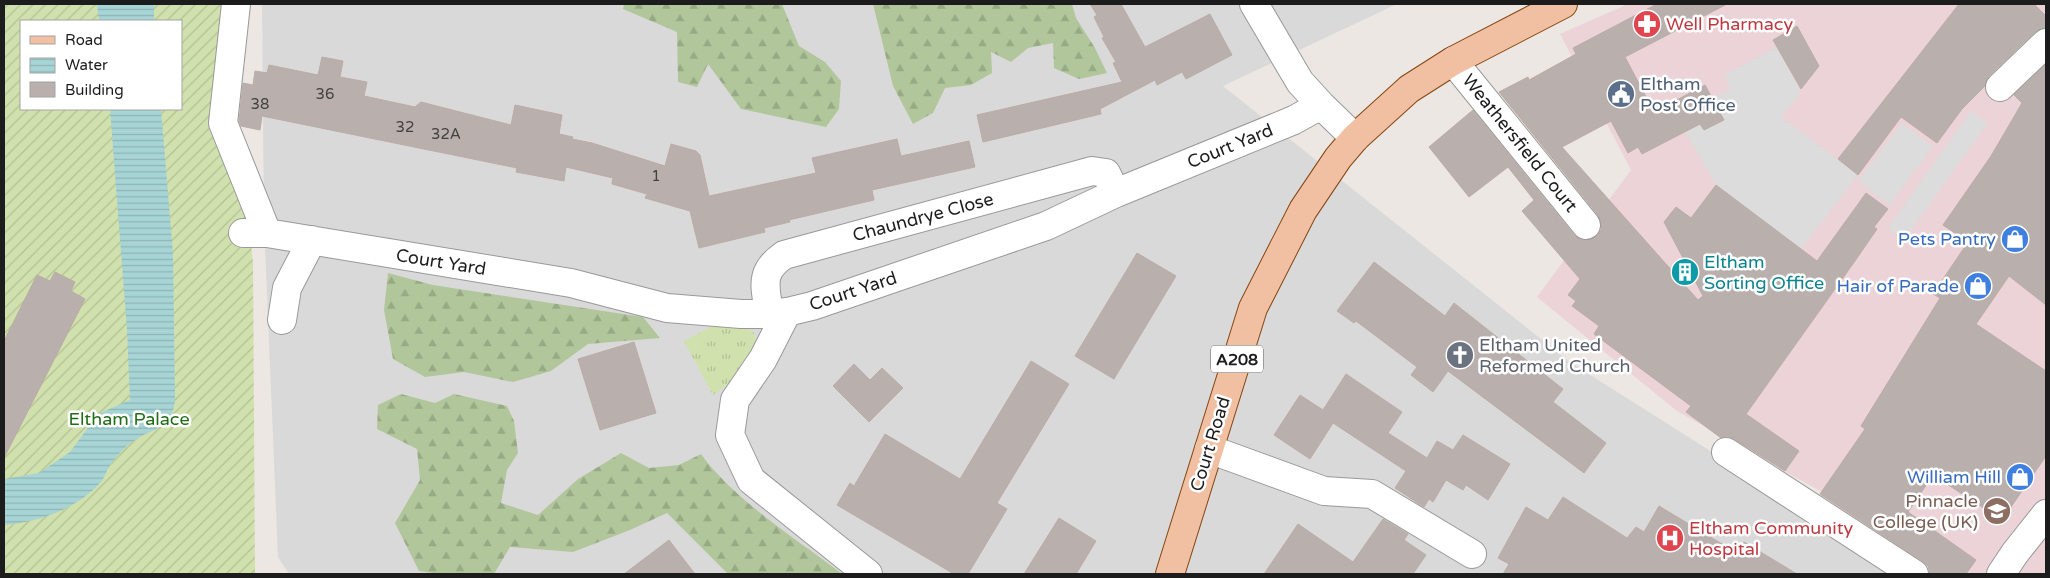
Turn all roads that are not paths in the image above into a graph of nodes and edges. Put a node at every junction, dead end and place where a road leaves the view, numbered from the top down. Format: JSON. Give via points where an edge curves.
{"nodes":[{"id":1,"x":236,"y":4,"type":"edge"},
{"id":2,"x":1254,"y":4,"type":"edge"},
{"id":3,"x":1562,"y":4,"type":"edge"},
{"id":4,"x":2046,"y":43,"type":"edge"},
{"id":5,"x":1454,"y":61,"type":"junction"},
{"id":6,"x":2000,"y":88,"type":"dead end"},
{"id":7,"x":1320,"y":105,"type":"junction"},
{"id":8,"x":1347,"y":148,"type":"junction"},
{"id":9,"x":1116,"y":193,"type":"junction"},
{"id":10,"x":1586,"y":225,"type":"dead end"},
{"id":11,"x":312,"y":240,"type":"junction"},
{"id":12,"x":778,"y":313,"type":"junction"},
{"id":13,"x":282,"y":320,"type":"dead end"},
{"id":14,"x":1209,"y":449,"type":"junction"},
{"id":15,"x":1726,"y":452,"type":"dead end"},
{"id":16,"x":2046,"y":514,"type":"edge"},
{"id":17,"x":1472,"y":554,"type":"dead end"},
{"id":18,"x":868,"y":574,"type":"edge"},
{"id":19,"x":1170,"y":574,"type":"edge"},
{"id":20,"x":1914,"y":574,"type":"edge"},
{"id":21,"x":2001,"y":574,"type":"edge"}],
"edges":[{"from":1,"to":11,"type":"street","name":"Court Yard","via":[[223,124],[255,233]]},
{"from":2,"to":7,"type":"street","via":[[1300,82]]},
{"from":3,"to":5,"type":"main road","number":"A208"},
{"from":4,"to":6,"type":"street"},
{"from":5,"to":8,"type":"main road","number":"A208","via":[[1410,89]]},
{"from":5,"to":10,"type":"street","name":"Weathersfield Court"},
{"from":7,"to":8,"type":"street"},
{"from":7,"to":9,"type":"street","name":"Court Yard","via":[[1294,120]]},
{"from":8,"to":14,"type":"main road","name":"Court Road","number":"A208","via":[[1303,210],[1253,308]]},
{"from":9,"to":12,"type":"street","name":"Court Yard","via":[[1046,226],[821,302]]},
{"from":9,"to":12,"type":"street","name":"Chaundrye Close","via":[[1106,173],[1092,171],[784,255],[772,263],[765,277]]},
{"from":11,"to":12,"type":"street","name":"Court Yard","via":[[571,283],[667,308],[741,314]]},
{"from":11,"to":13,"type":"street","via":[[288,288]]},
{"from":12,"to":18,"type":"street","via":[[763,359],[735,400],[730,434],[751,480]]},
{"from":14,"to":17,"type":"street","via":[[1324,492],[1372,494]]},
{"from":14,"to":19,"type":"main road","name":"Court Road","number":"A208"},
{"from":15,"to":20,"type":"street"},
{"from":16,"to":21,"type":"street"}]}
